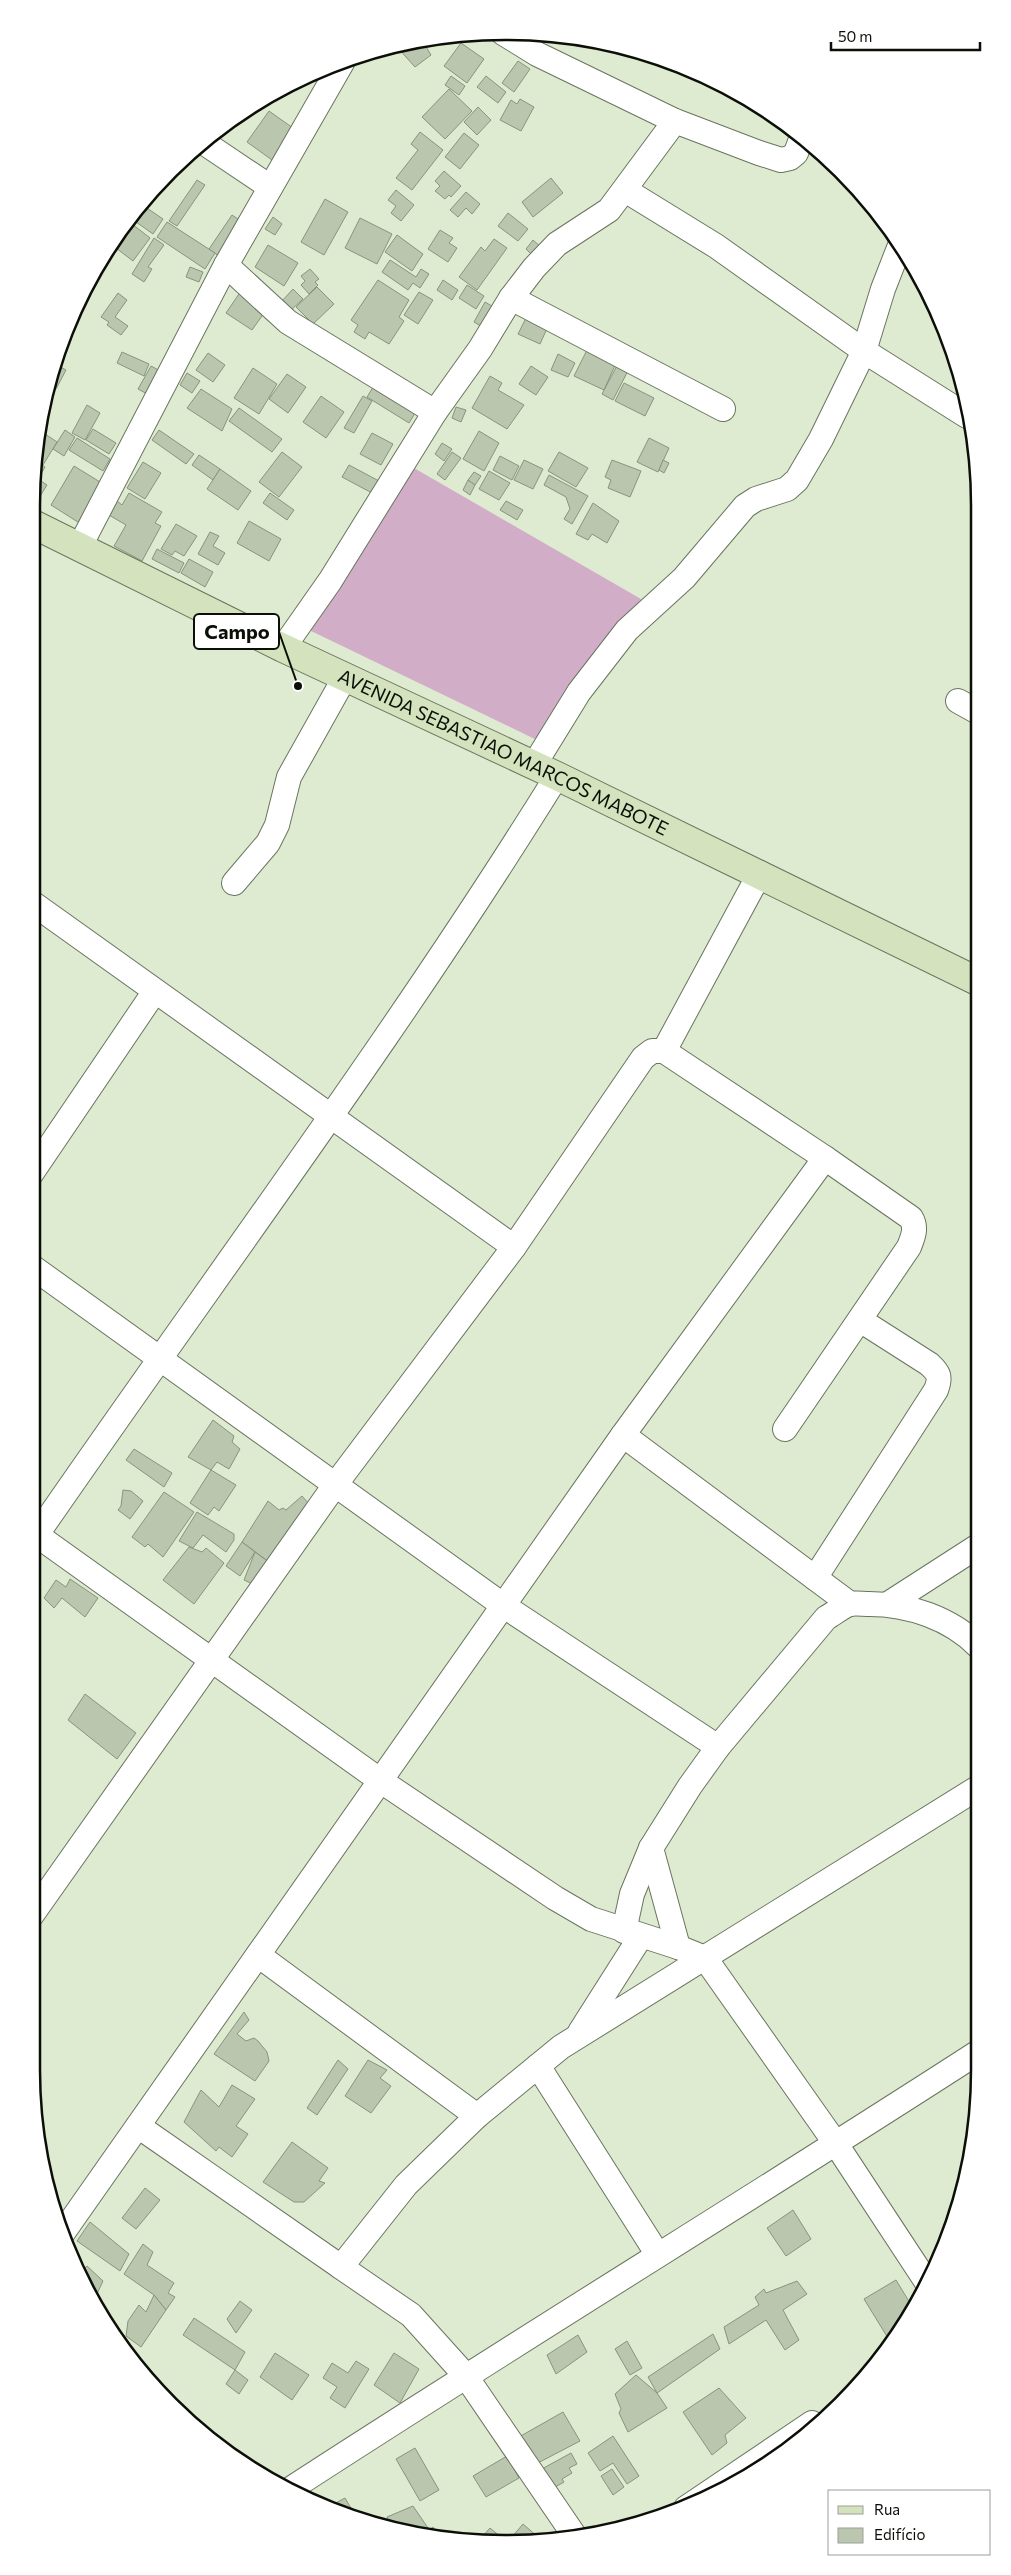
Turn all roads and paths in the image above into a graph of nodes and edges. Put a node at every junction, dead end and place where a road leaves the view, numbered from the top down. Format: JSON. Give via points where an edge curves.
{"nodes":[{"id":1,"x":515,"y":40,"type":"edge"},
{"id":2,"x":337,"y":72,"type":"edge"},
{"id":3,"x":675,"y":121,"type":"junction"},
{"id":4,"x":799,"y":145,"type":"edge"},
{"id":5,"x":210,"y":147,"type":"edge"},
{"id":6,"x":270,"y":187,"type":"junction"},
{"id":7,"x":624,"y":190,"type":"junction"},
{"id":8,"x":897,"y":253,"type":"edge"},
{"id":9,"x":226,"y":265,"type":"junction"},
{"id":10,"x":511,"y":298,"type":"junction"},
{"id":11,"x":864,"y":351,"type":"junction"},
{"id":12,"x":723,"y":410,"type":"dead end"},
{"id":13,"x":435,"y":412,"type":"junction"},
{"id":14,"x":961,"y":412,"type":"edge"},
{"id":15,"x":40,"y":528,"type":"edge"},
{"id":16,"x":79,"y":548,"type":"junction"},
{"id":17,"x":283,"y":648,"type":"junction"},
{"id":18,"x":346,"y":677,"type":"junction"},
{"id":19,"x":546,"y":770,"type":"junction"},
{"id":20,"x":760,"y":874,"type":"junction"},
{"id":21,"x":234,"y":883,"type":"dead end"},
{"id":22,"x":40,"y":908,"type":"edge"},
{"id":23,"x":971,"y":978,"type":"edge"},
{"id":24,"x":155,"y":991,"type":"junction"},
{"id":25,"x":664,"y":1051,"type":"junction"},
{"id":26,"x":331,"y":1118,"type":"junction"},
{"id":27,"x":825,"y":1158,"type":"junction"},
{"id":28,"x":40,"y":1161,"type":"edge"},
{"id":29,"x":514,"y":1247,"type":"junction"},
{"id":30,"x":40,"y":1273,"type":"edge"},
{"id":31,"x":860,"y":1320,"type":"junction"},
{"id":32,"x":159,"y":1360,"type":"junction"},
{"id":33,"x":786,"y":1429,"type":"dead end"},
{"id":34,"x":623,"y":1435,"type":"junction"},
{"id":35,"x":335,"y":1484,"type":"junction"},
{"id":36,"x":40,"y":1526,"type":"edge"},
{"id":37,"x":40,"y":1541,"type":"edge"},
{"id":38,"x":971,"y":1551,"type":"edge"},
{"id":39,"x":815,"y":1578,"type":"junction"},
{"id":40,"x":850,"y":1604,"type":"junction"},
{"id":41,"x":888,"y":1604,"type":"junction"},
{"id":42,"x":504,"y":1606,"type":"junction"},
{"id":43,"x":971,"y":1639,"type":"edge"},
{"id":44,"x":210,"y":1660,"type":"junction"},
{"id":45,"x":718,"y":1747,"type":"junction"},
{"id":46,"x":381,"y":1781,"type":"junction"},
{"id":47,"x":971,"y":1792,"type":"edge"},
{"id":48,"x":651,"y":1848,"type":"junction"},
{"id":49,"x":40,"y":1903,"type":"edge"},
{"id":50,"x":632,"y":1934,"type":"junction"},
{"id":51,"x":678,"y":1947,"type":"junction"},
{"id":52,"x":258,"y":1955,"type":"junction"},
{"id":53,"x":705,"y":1958,"type":"junction"},
{"id":54,"x":576,"y":2038,"type":"junction"},
{"id":55,"x":971,"y":2057,"type":"edge"},
{"id":56,"x":538,"y":2066,"type":"junction"},
{"id":57,"x":477,"y":2116,"type":"junction"},
{"id":58,"x":138,"y":2126,"type":"junction"},
{"id":59,"x":836,"y":2144,"type":"junction"},
{"id":60,"x":67,"y":2226,"type":"edge"},
{"id":61,"x":658,"y":2255,"type":"junction"},
{"id":62,"x":341,"y":2267,"type":"junction"},
{"id":63,"x":923,"y":2276,"type":"edge"},
{"id":64,"x":465,"y":2376,"type":"junction"},
{"id":65,"x":791,"y":2437,"type":"edge"},
{"id":66,"x":737,"y":2473,"type":"edge"},
{"id":67,"x":296,"y":2485,"type":"edge"},
{"id":68,"x":571,"y":2530,"type":"edge"}],
"edges":[{"from":1,"to":3,"type":"street"},
{"from":2,"to":6,"type":"street"},
{"from":3,"to":4,"type":"street","via":[[781,160],[796,153]]},
{"from":3,"to":7,"type":"street"},
{"from":5,"to":6,"type":"street"},
{"from":6,"to":9,"type":"street"},
{"from":7,"to":10,"type":"street","via":[[596,221],[557,244]]},
{"from":7,"to":11,"type":"street","via":[[716,246]]},
{"from":8,"to":11,"type":"street"},
{"from":9,"to":13,"type":"street","via":[[288,322]]},
{"from":9,"to":16,"type":"street"},
{"from":10,"to":12,"type":"street"},
{"from":10,"to":13,"type":"street"},
{"from":11,"to":14,"type":"street"},
{"from":11,"to":19,"type":"street","via":[[798,480],[787,489],[756,499],[746,506],[684,578],[627,630],[579,692]]},
{"from":13,"to":17,"type":"street","via":[[330,581]]},
{"from":15,"to":16,"type":"main road","name":"AVENIDA SEBASTIAO MARCOS MABOTE"},
{"from":16,"to":17,"type":"main road","name":"AVENIDA SEBASTIAO MARCOS MABOTE"},
{"from":17,"to":18,"type":"main road","name":"AVENIDA SEBASTIAO MARCOS MABOTE"},
{"from":18,"to":19,"type":"main road","name":"AVENIDA SEBASTIAO MARCOS MABOTE"},
{"from":18,"to":21,"type":"street","via":[[289,777],[277,825],[268,843]]},
{"from":19,"to":20,"type":"main road","name":"AVENIDA SEBASTIAO MARCOS MABOTE"},
{"from":19,"to":26,"type":"street","via":[[498,871]]},
{"from":20,"to":23,"type":"main road","name":"AVENIDA SEBASTIAO MARCOS MABOTE"},
{"from":20,"to":25,"type":"street"},
{"from":22,"to":24,"type":"street"},
{"from":24,"to":26,"type":"street"},
{"from":24,"to":28,"type":"street"},
{"from":25,"to":27,"type":"street"},
{"from":25,"to":29,"type":"street","via":[[652,1051],[642,1058]]},
{"from":26,"to":29,"type":"street"},
{"from":26,"to":32,"type":"street"},
{"from":27,"to":31,"type":"street","via":[[915,1224],[909,1247]]},
{"from":27,"to":34,"type":"street"},
{"from":29,"to":35,"type":"street"},
{"from":30,"to":32,"type":"street"},
{"from":31,"to":33,"type":"street"},
{"from":31,"to":39,"type":"street","via":[[929,1364],[940,1379]]},
{"from":32,"to":35,"type":"street"},
{"from":32,"to":36,"type":"street"},
{"from":34,"to":39,"type":"street"},
{"from":34,"to":42,"type":"street"},
{"from":35,"to":42,"type":"street"},
{"from":35,"to":44,"type":"street"},
{"from":37,"to":44,"type":"street"},
{"from":38,"to":41,"type":"street"},
{"from":39,"to":40,"type":"street"},
{"from":40,"to":41,"type":"street"},
{"from":40,"to":45,"type":"street","via":[[826,1618]]},
{"from":41,"to":43,"type":"street","via":[[940,1620]]},
{"from":42,"to":45,"type":"street"},
{"from":42,"to":46,"type":"street"},
{"from":44,"to":46,"type":"street"},
{"from":44,"to":49,"type":"street"},
{"from":45,"to":48,"type":"street"},
{"from":46,"to":50,"type":"street","via":[[555,1898],[591,1919]]},
{"from":46,"to":52,"type":"street"},
{"from":47,"to":53,"type":"street"},
{"from":48,"to":50,"type":"street","via":[[632,1894]]},
{"from":48,"to":51,"type":"street"},
{"from":50,"to":51,"type":"street"},
{"from":50,"to":54,"type":"street"},
{"from":51,"to":53,"type":"street"},
{"from":52,"to":57,"type":"street"},
{"from":52,"to":58,"type":"street"},
{"from":53,"to":54,"type":"street"},
{"from":53,"to":59,"type":"street"},
{"from":54,"to":56,"type":"street"},
{"from":55,"to":59,"type":"street"},
{"from":56,"to":57,"type":"street"},
{"from":56,"to":61,"type":"street"},
{"from":57,"to":62,"type":"street","via":[[406,2184]]},
{"from":58,"to":60,"type":"street"},
{"from":58,"to":62,"type":"street"},
{"from":59,"to":61,"type":"street"},
{"from":59,"to":63,"type":"street"},
{"from":61,"to":64,"type":"street"},
{"from":62,"to":64,"type":"street","via":[[411,2315]]},
{"from":64,"to":67,"type":"street"},
{"from":64,"to":68,"type":"street"},
{"from":65,"to":66,"type":"street"}]}
